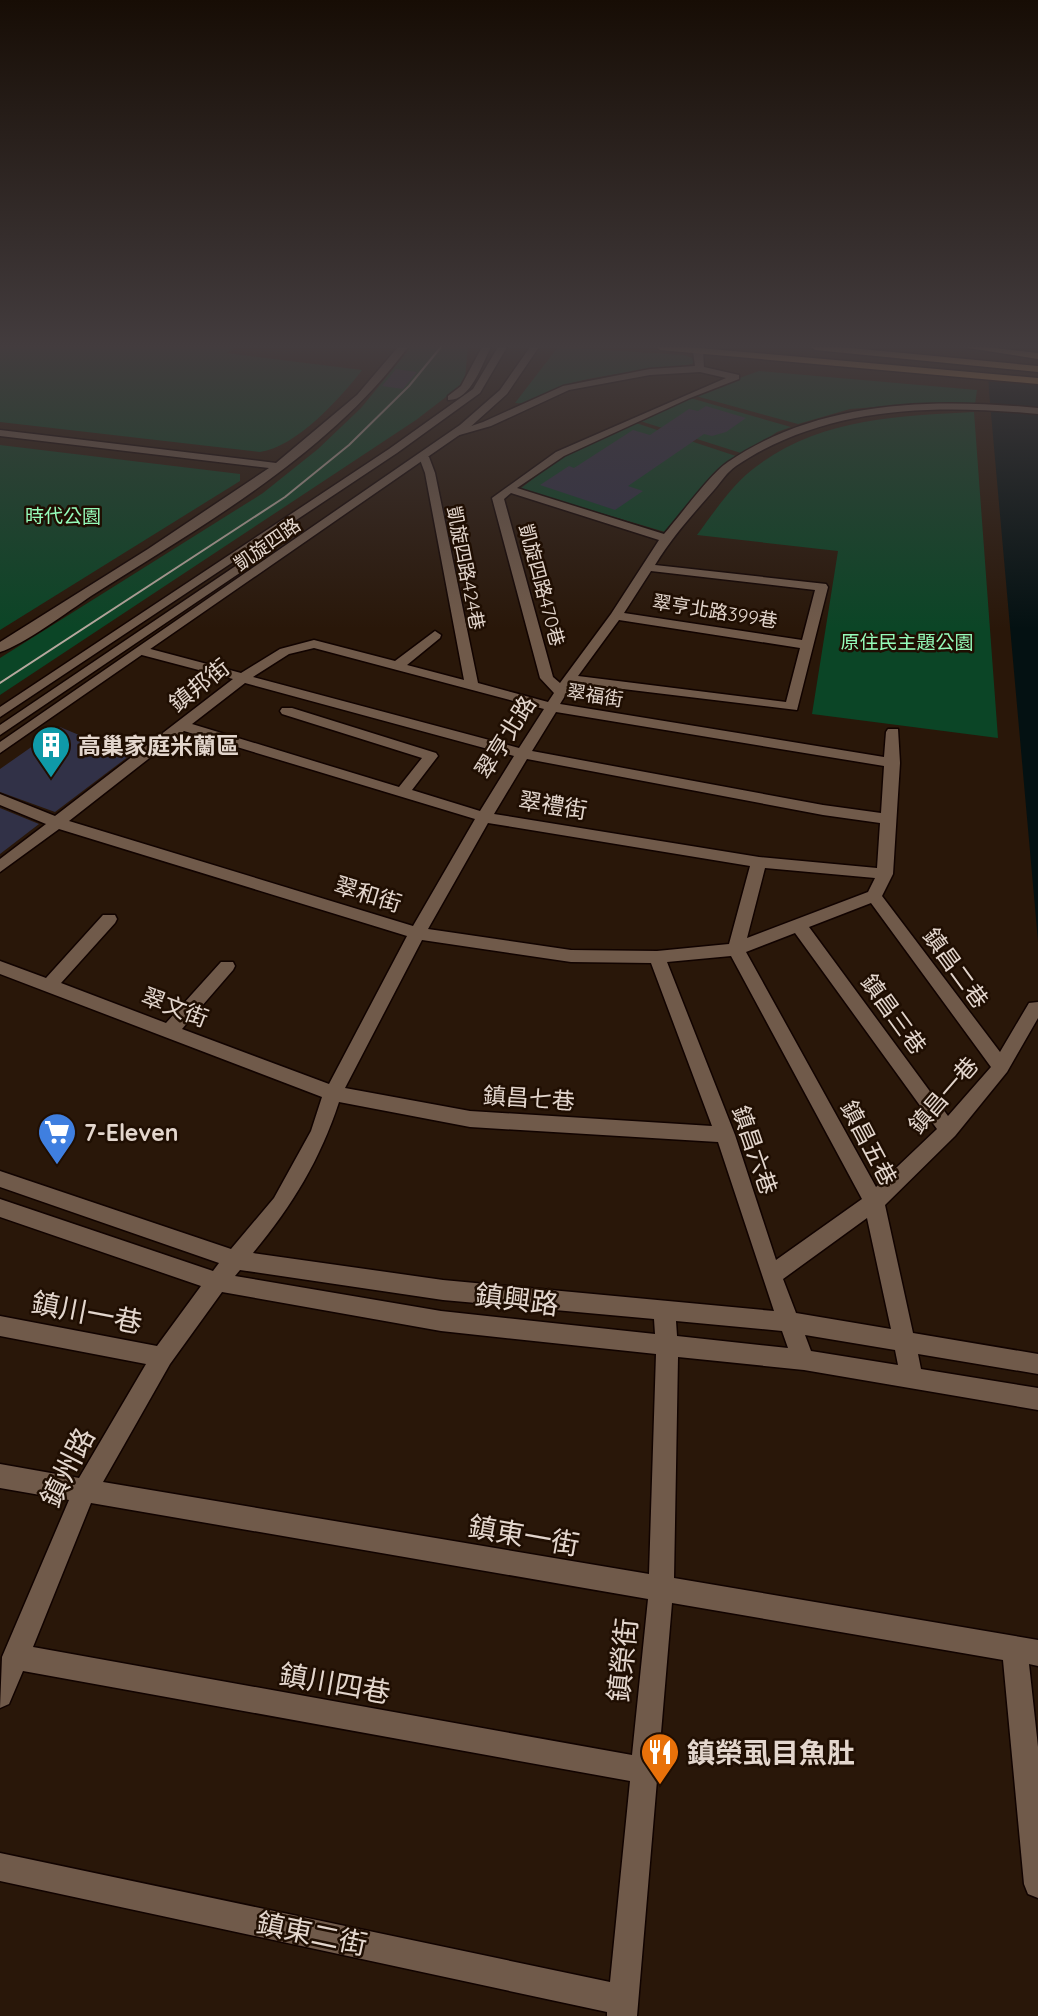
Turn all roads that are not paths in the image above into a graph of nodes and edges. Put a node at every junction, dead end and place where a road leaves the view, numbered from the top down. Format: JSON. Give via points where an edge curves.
{"nodes":[{"id":1,"x":68,"y":441,"type":"edge"},
{"id":2,"x":310,"y":441,"type":"edge"},
{"id":3,"x":392,"y":441,"type":"edge"},
{"id":4,"x":407,"y":441,"type":"edge"},
{"id":5,"x":428,"y":441,"type":"edge"},
{"id":6,"x":445,"y":441,"type":"edge"},
{"id":7,"x":588,"y":441,"type":"edge"},
{"id":8,"x":772,"y":441,"type":"edge"},
{"id":9,"x":424,"y":457,"type":"junction"},
{"id":10,"x":277,"y":466,"type":"junction"},
{"id":11,"x":509,"y":489,"type":"junction"},
{"id":12,"x":666,"y":538,"type":"junction"},
{"id":13,"x":645,"y":567,"type":"junction"},
{"id":14,"x":616,"y":616,"type":"junction"},
{"id":15,"x":435,"y":635,"type":"dead end"},
{"id":16,"x":295,"y":645,"type":"joint"},
{"id":17,"x":808,"y":645,"type":"junction"},
{"id":18,"x":0,"y":648,"type":"edge"},
{"id":19,"x":143,"y":651,"type":"junction"},
{"id":20,"x":396,"y":667,"type":"junction"},
{"id":21,"x":243,"y":678,"type":"junction"},
{"id":22,"x":569,"y":679,"type":"junction"},
{"id":23,"x":472,"y":687,"type":"junction"},
{"id":24,"x":561,"y":692,"type":"junction"},
{"id":25,"x":0,"y":699,"type":"edge"},
{"id":26,"x":552,"y":707,"type":"junction"},
{"id":27,"x":287,"y":711,"type":"dead end"},
{"id":28,"x":0,"y":713,"type":"edge"},
{"id":29,"x":183,"y":726,"type":"junction"},
{"id":30,"x":0,"y":731,"type":"edge"},
{"id":31,"x":893,"y":732,"type":"dead end"},
{"id":32,"x":0,"y":749,"type":"edge"},
{"id":33,"x":523,"y":754,"type":"junction"},
{"id":34,"x":893,"y":763,"type":"junction"},
{"id":35,"x":403,"y":792,"type":"junction"},
{"id":36,"x":0,"y":799,"type":"edge"},
{"id":37,"x":484,"y":817,"type":"junction"},
{"id":38,"x":889,"y":819,"type":"junction"},
{"id":39,"x":58,"y":823,"type":"junction"},
{"id":40,"x":759,"y":862,"type":"junction"},
{"id":41,"x":0,"y":867,"type":"edge"},
{"id":42,"x":885,"y":874,"type":"junction"},
{"id":43,"x":874,"y":896,"type":"junction"},
{"id":44,"x":109,"y":919,"type":"dead end"},
{"id":45,"x":800,"y":927,"type":"junction"},
{"id":46,"x":417,"y":933,"type":"junction"},
{"id":47,"x":736,"y":949,"type":"junction"},
{"id":48,"x":657,"y":957,"type":"junction"},
{"id":49,"x":227,"y":966,"type":"dead end"},
{"id":50,"x":0,"y":967,"type":"edge"},
{"id":51,"x":49,"y":986,"type":"junction"},
{"id":52,"x":1035,"y":1008,"type":"dead end"},
{"id":53,"x":169,"y":1031,"type":"junction"},
{"id":54,"x":1000,"y":1067,"type":"junction"},
{"id":55,"x":333,"y":1093,"type":"junction"},
{"id":56,"x":948,"y":1130,"type":"junction"},
{"id":57,"x":725,"y":1135,"type":"junction"},
{"id":58,"x":0,"y":1179,"type":"edge"},
{"id":59,"x":874,"y":1202,"type":"junction"},
{"id":60,"x":0,"y":1208,"type":"edge"},
{"id":61,"x":236,"y":1259,"type":"junction"},
{"id":62,"x":771,"y":1276,"type":"junction"},
{"id":63,"x":216,"y":1282,"type":"junction"},
{"id":64,"x":664,"y":1310,"type":"junction"},
{"id":65,"x":789,"y":1321,"type":"junction"},
{"id":66,"x":0,"y":1326,"type":"edge"},
{"id":67,"x":901,"y":1339,"type":"junction"},
{"id":68,"x":667,"y":1345,"type":"junction"},
{"id":69,"x":162,"y":1357,"type":"junction"},
{"id":70,"x":804,"y":1360,"type":"junction"},
{"id":71,"x":1038,"y":1364,"type":"edge"},
{"id":72,"x":912,"y":1377,"type":"junction"},
{"id":73,"x":1038,"y":1399,"type":"edge"},
{"id":74,"x":0,"y":1476,"type":"edge"},
{"id":75,"x":85,"y":1490,"type":"junction"},
{"id":76,"x":661,"y":1589,"type":"junction"},
{"id":77,"x":1026,"y":1651,"type":"edge"},
{"id":78,"x":15,"y":1657,"type":"junction"},
{"id":79,"x":0,"y":1695,"type":"edge"},
{"id":80,"x":643,"y":1770,"type":"junction"},
{"id":81,"x":1035,"y":1830,"type":"edge"},
{"id":82,"x":0,"y":1867,"type":"edge"},
{"id":83,"x":1038,"y":1884,"type":"edge"},
{"id":84,"x":623,"y":2008,"type":"edge"}],
"edges":[{"from":1,"to":10,"type":"street"},
{"from":2,"to":10,"type":"street"},
{"from":3,"to":25,"type":"street","name":"凱旋四路"},
{"from":4,"to":28,"type":"street","name":"凱旋四路"},
{"from":5,"to":30,"type":"street","name":"凱旋四路"},
{"from":6,"to":9,"type":"street","name":"凱旋四路"},
{"from":7,"to":11,"type":"street","via":[[560,454]]},
{"from":8,"to":12,"type":"street","name":"翠亨北路","via":[[730,465]]},
{"from":9,"to":19,"type":"street","name":"凱旋四路"},
{"from":9,"to":23,"type":"street","name":"凱旋四路424巷"},
{"from":10,"to":18,"type":"street","via":[[116,577]]},
{"from":11,"to":12,"type":"street"},
{"from":11,"to":24,"type":"street","name":"凱旋四路470巷","via":[[498,498],[547,678]]},
{"from":12,"to":13,"type":"street","name":"翠亨北路"},
{"from":13,"to":14,"type":"street","name":"翠亨北路"},
{"from":13,"to":17,"type":"street","via":[[822,587]]},
{"from":14,"to":17,"type":"street","name":"翠亨北路399巷"},
{"from":14,"to":22,"type":"street","name":"翠亨北路"},
{"from":15,"to":20,"type":"street"},
{"from":16,"to":20,"type":"street","name":"翠福街","via":[[314,644]]},
{"from":16,"to":21,"type":"street","name":"鎮邦街"},
{"from":17,"to":22,"type":"street","via":[[792,707]]},
{"from":19,"to":21,"type":"street"},
{"from":19,"to":32,"type":"street","name":"凱旋四路"},
{"from":20,"to":23,"type":"street","name":"翠福街"},
{"from":21,"to":29,"type":"street","name":"鎮邦街"},
{"from":21,"to":33,"type":"street"},
{"from":22,"to":24,"type":"street","name":"翠亨北路"},
{"from":23,"to":26,"type":"street","name":"翠福街"},
{"from":24,"to":26,"type":"street","name":"翠亨北路"},
{"from":26,"to":33,"type":"street","name":"翠亨北路"},
{"from":26,"to":34,"type":"street","name":"翠福街"},
{"from":27,"to":35,"type":"street","via":[[431,756]]},
{"from":29,"to":35,"type":"street","name":"翠禮街"},
{"from":29,"to":39,"type":"street","name":"鎮邦街"},
{"from":31,"to":34,"type":"street"},
{"from":33,"to":37,"type":"street","name":"翠亨北路"},
{"from":33,"to":38,"type":"street"},
{"from":34,"to":38,"type":"street"},
{"from":35,"to":37,"type":"street","name":"翠禮街"},
{"from":36,"to":39,"type":"street","name":"翠和街"},
{"from":37,"to":40,"type":"street","name":"翠禮街"},
{"from":37,"to":46,"type":"street","name":"翠亨北路"},
{"from":38,"to":42,"type":"street"},
{"from":39,"to":41,"type":"street","name":"鎮邦街"},
{"from":39,"to":46,"type":"street","name":"翠和街"},
{"from":40,"to":42,"type":"street","name":"翠禮街"},
{"from":40,"to":47,"type":"street"},
{"from":42,"to":43,"type":"street"},
{"from":43,"to":45,"type":"street","name":"翠和街"},
{"from":43,"to":54,"type":"street","name":"鎮昌二巷"},
{"from":44,"to":51,"type":"street"},
{"from":45,"to":47,"type":"street","name":"翠和街"},
{"from":45,"to":56,"type":"street","name":"鎮昌三巷"},
{"from":46,"to":48,"type":"street","name":"翠和街","via":[[571,956]]},
{"from":46,"to":55,"type":"street","name":"翠亨北路"},
{"from":47,"to":48,"type":"street","name":"翠和街"},
{"from":47,"to":59,"type":"street","name":"鎮昌五巷"},
{"from":48,"to":57,"type":"street","name":"鎮昌六巷"},
{"from":49,"to":53,"type":"street"},
{"from":50,"to":51,"type":"street","name":"翠文街"},
{"from":51,"to":53,"type":"street","name":"翠文街"},
{"from":52,"to":54,"type":"street","name":"鎮昌一巷"},
{"from":53,"to":55,"type":"street","name":"翠文街"},
{"from":54,"to":56,"type":"street","name":"鎮昌一巷"},
{"from":55,"to":57,"type":"street","name":"鎮昌七巷","via":[[470,1119]]},
{"from":55,"to":61,"type":"street","name":"翠亨北路","via":[[320,1132],[281,1204]]},
{"from":56,"to":59,"type":"street","name":"鎮昌一巷"},
{"from":57,"to":62,"type":"street","name":"鎮昌六巷"},
{"from":58,"to":61,"type":"street","name":"鎮興路"},
{"from":59,"to":62,"type":"street","name":"鎮昌一巷"},
{"from":59,"to":67,"type":"street","name":"鎮昌五巷"},
{"from":60,"to":63,"type":"street","name":"鎮興路"},
{"from":61,"to":63,"type":"street","name":"翠亨北路"},
{"from":61,"to":64,"type":"street","name":"鎮興路","via":[[443,1290]]},
{"from":62,"to":65,"type":"street","name":"鎮昌六巷"},
{"from":63,"to":68,"type":"street","name":"鎮興路","via":[[441,1321]]},
{"from":63,"to":69,"type":"street","name":"鎮州路"},
{"from":64,"to":65,"type":"street","name":"鎮興路"},
{"from":64,"to":68,"type":"street","name":"鎮榮街"},
{"from":65,"to":67,"type":"street","name":"鎮興路"},
{"from":65,"to":70,"type":"street","name":"鎮昌六巷"},
{"from":66,"to":69,"type":"street","name":"鎮川一巷"},
{"from":67,"to":71,"type":"street","name":"鎮興路"},
{"from":67,"to":72,"type":"street","name":"鎮昌五巷"},
{"from":68,"to":70,"type":"street","name":"鎮興路"},
{"from":68,"to":76,"type":"street","name":"鎮榮街"},
{"from":69,"to":75,"type":"street","name":"鎮州路"},
{"from":70,"to":72,"type":"street","name":"鎮興路"},
{"from":72,"to":73,"type":"street","name":"鎮興路"},
{"from":74,"to":75,"type":"street","name":"鎮東一街"},
{"from":75,"to":76,"type":"street","name":"鎮東一街"},
{"from":75,"to":78,"type":"street","name":"鎮州路"},
{"from":76,"to":77,"type":"street","name":"鎮東一街"},
{"from":76,"to":80,"type":"street","name":"鎮榮街"},
{"from":77,"to":81,"type":"street"},
{"from":78,"to":79,"type":"street","name":"鎮州路"},
{"from":78,"to":80,"type":"street","name":"鎮川四巷"},
{"from":80,"to":84,"type":"street","name":"鎮榮街"},
{"from":81,"to":83,"type":"street"},
{"from":82,"to":84,"type":"street","name":"鎮東二街"}]}
